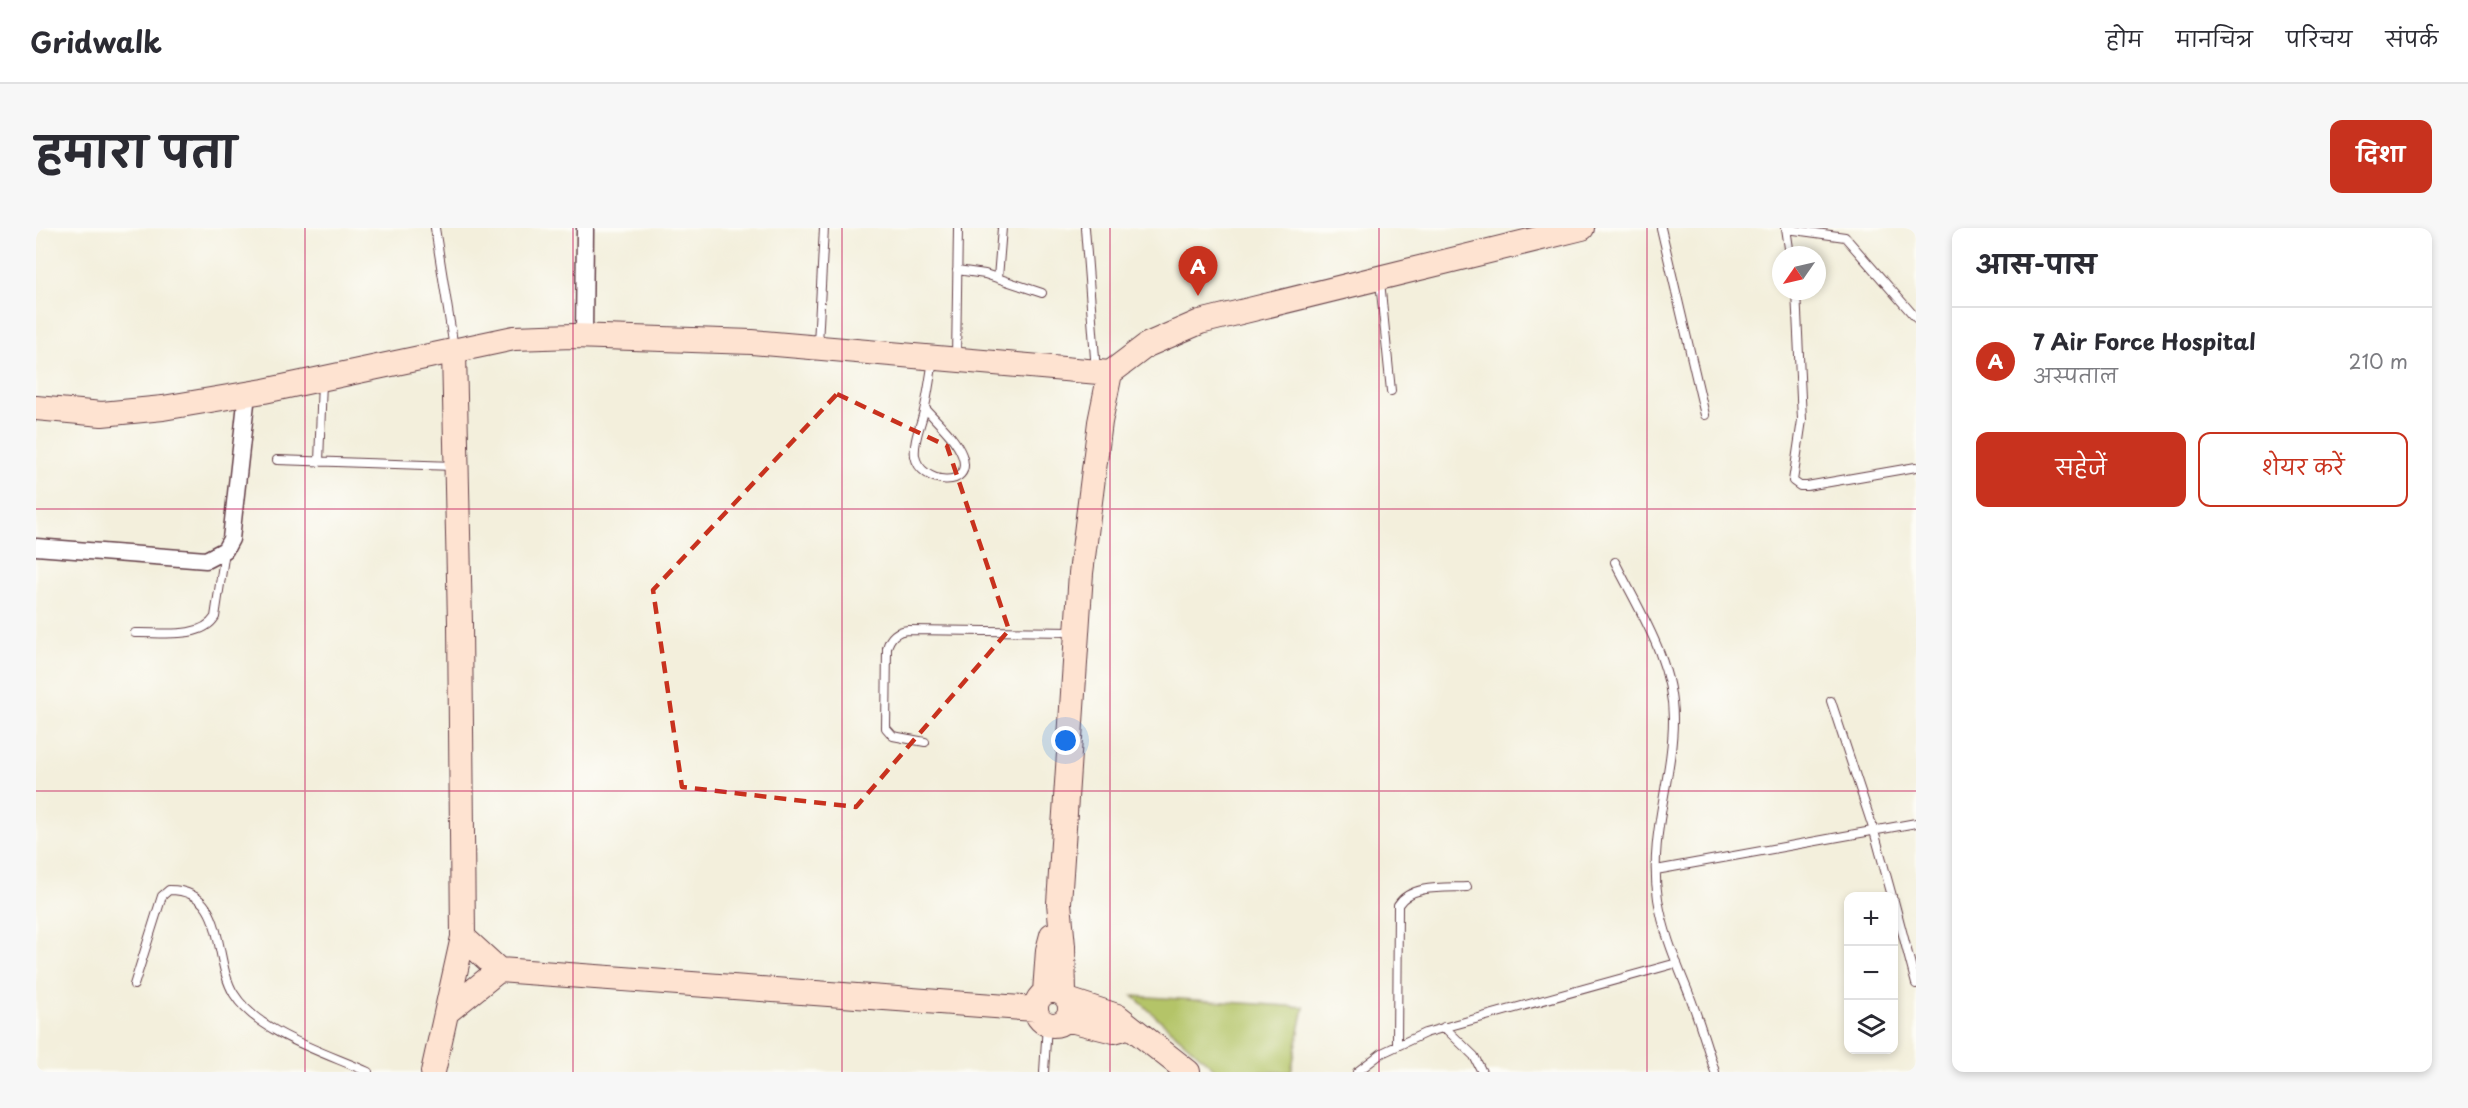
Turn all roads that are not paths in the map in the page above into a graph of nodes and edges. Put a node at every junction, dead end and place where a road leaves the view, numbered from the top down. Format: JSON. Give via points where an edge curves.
{"nodes":[{"id":1,"x":435,"y":228,"type":"edge"},
{"id":2,"x":585,"y":228,"type":"edge"},
{"id":3,"x":824,"y":228,"type":"edge"},
{"id":4,"x":958,"y":228,"type":"edge"},
{"id":5,"x":1002,"y":228,"type":"edge"},
{"id":6,"x":1085,"y":228,"type":"edge"},
{"id":7,"x":1581,"y":228,"type":"edge"},
{"id":8,"x":1661,"y":228,"type":"edge"},
{"id":9,"x":1786,"y":229,"type":"edge"},
{"id":10,"x":1789,"y":246,"type":"edge"},
{"id":11,"x":957,"y":270,"type":"junction"},
{"id":12,"x":1380,"y":277,"type":"junction"},
{"id":13,"x":998,"y":278,"type":"junction"},
{"id":14,"x":1042,"y":293,"type":"dead end"},
{"id":15,"x":1796,"y":300,"type":"edge"},
{"id":16,"x":1916,"y":318,"type":"edge"},
{"id":17,"x":584,"y":336,"type":"junction"},
{"id":18,"x":818,"y":347,"type":"junction"},
{"id":19,"x":454,"y":352,"type":"junction"},
{"id":20,"x":944,"y":358,"type":"junction"},
{"id":21,"x":1103,"y":372,"type":"junction"},
{"id":22,"x":322,"y":379,"type":"junction"},
{"id":23,"x":1391,"y":391,"type":"dead end"},
{"id":24,"x":247,"y":394,"type":"junction"},
{"id":25,"x":36,"y":408,"type":"edge"},
{"id":26,"x":925,"y":408,"type":"junction"},
{"id":27,"x":1705,"y":415,"type":"dead end"},
{"id":28,"x":277,"y":460,"type":"dead end"},
{"id":29,"x":319,"y":462,"type":"junction"},
{"id":30,"x":457,"y":466,"type":"junction"},
{"id":31,"x":1916,"y":467,"type":"edge"},
{"id":32,"x":36,"y":547,"type":"edge"},
{"id":33,"x":225,"y":550,"type":"junction"},
{"id":34,"x":1615,"y":562,"type":"dead end"},
{"id":35,"x":1078,"y":632,"type":"junction"},
{"id":36,"x":135,"y":633,"type":"dead end"},
{"id":37,"x":1831,"y":700,"type":"dead end"},
{"id":38,"x":925,"y":742,"type":"dead end"},
{"id":39,"x":1916,"y":823,"type":"edge"},
{"id":40,"x":1874,"y":831,"type":"junction"},
{"id":41,"x":1656,"y":870,"type":"junction"},
{"id":42,"x":1467,"y":886,"type":"dead end"},
{"id":43,"x":1891,"y":892,"type":"edge"},
{"id":44,"x":1898,"y":919,"type":"edge"},
{"id":45,"x":463,"y":937,"type":"junction"},
{"id":46,"x":1677,"y":963,"type":"junction"},
{"id":47,"x":499,"y":970,"type":"junction"},
{"id":48,"x":1916,"y":984,"type":"edge"},
{"id":49,"x":134,"y":985,"type":"dead end"},
{"id":50,"x":1054,"y":1006,"type":"junction"},
{"id":51,"x":447,"y":1012,"type":"junction"},
{"id":52,"x":1444,"y":1027,"type":"junction"},
{"id":53,"x":1397,"y":1046,"type":"junction"},
{"id":54,"x":368,"y":1072,"type":"edge"},
{"id":55,"x":433,"y":1072,"type":"edge"},
{"id":56,"x":1044,"y":1072,"type":"edge"},
{"id":57,"x":1188,"y":1072,"type":"edge"},
{"id":58,"x":1357,"y":1072,"type":"edge"},
{"id":59,"x":1482,"y":1072,"type":"edge"},
{"id":60,"x":1715,"y":1072,"type":"edge"}],
"edges":[{"from":1,"to":19,"type":"lane"},
{"from":2,"to":17,"type":"street"},
{"from":3,"to":18,"type":"lane"},
{"from":4,"to":11,"type":"lane"},
{"from":5,"to":13,"type":"lane"},
{"from":6,"to":21,"type":"lane"},
{"from":7,"to":12,"type":"street","via":[[1512,241]]},
{"from":8,"to":27,"type":"lane"},
{"from":9,"to":10,"type":"lane"},
{"from":9,"to":16,"type":"lane","via":[[1845,237]]},
{"from":11,"to":13,"type":"lane"},
{"from":11,"to":20,"type":"lane"},
{"from":12,"to":21,"type":"street","via":[[1200,322],[1147,345]]},
{"from":12,"to":23,"type":"lane"},
{"from":13,"to":14,"type":"lane"},
{"from":15,"to":31,"type":"lane","via":[[1802,420],[1793,481],[1807,486]]},
{"from":17,"to":18,"type":"street"},
{"from":17,"to":19,"type":"street","via":[[514,338]]},
{"from":18,"to":20,"type":"street"},
{"from":19,"to":22,"type":"street"},
{"from":19,"to":30,"type":"street"},
{"from":20,"to":21,"type":"street"},
{"from":20,"to":26,"type":"lane"},
{"from":21,"to":35,"type":"street"},
{"from":22,"to":24,"type":"street"},
{"from":22,"to":29,"type":"lane"},
{"from":24,"to":25,"type":"street","via":[[102,414]]},
{"from":24,"to":33,"type":"street","via":[[231,539]]},
{"from":26,"to":26,"type":"lane","via":[[962,456],[962,471],[954,479],[927,474],[918,465],[916,442]]},
{"from":28,"to":29,"type":"lane"},
{"from":29,"to":30,"type":"lane"},
{"from":30,"to":45,"type":"street"},
{"from":32,"to":33,"type":"street","via":[[206,560]]},
{"from":33,"to":36,"type":"lane","via":[[211,625],[189,632]]},
{"from":34,"to":41,"type":"lane","via":[[1662,657],[1671,692],[1671,747],[1659,816]]},
{"from":35,"to":38,"type":"lane","via":[[897,632],[887,648],[886,728],[892,736]]},
{"from":35,"to":50,"type":"street","via":[[1059,910],[1063,946]]},
{"from":37,"to":40,"type":"lane"},
{"from":39,"to":40,"type":"lane"},
{"from":40,"to":41,"type":"lane"},
{"from":40,"to":43,"type":"lane"},
{"from":41,"to":46,"type":"lane","via":[[1658,900]]},
{"from":42,"to":53,"type":"lane","via":[[1420,890],[1402,898],[1398,905]]},
{"from":44,"to":48,"type":"lane"},
{"from":45,"to":47,"type":"street"},
{"from":45,"to":51,"type":"street"},
{"from":46,"to":52,"type":"lane"},
{"from":46,"to":60,"type":"lane"},
{"from":47,"to":50,"type":"street"},
{"from":47,"to":51,"type":"street"},
{"from":49,"to":54,"type":"lane","via":[[162,896],[169,890],[186,892],[207,907],[212,917],[224,974],[242,1007],[273,1030]]},
{"from":50,"to":56,"type":"lane"},
{"from":50,"to":57,"type":"street","via":[[1114,1031],[1130,1027]]},
{"from":51,"to":55,"type":"street"},
{"from":52,"to":53,"type":"lane"},
{"from":52,"to":59,"type":"lane","via":[[1474,1056]]},
{"from":53,"to":58,"type":"lane"}]}
